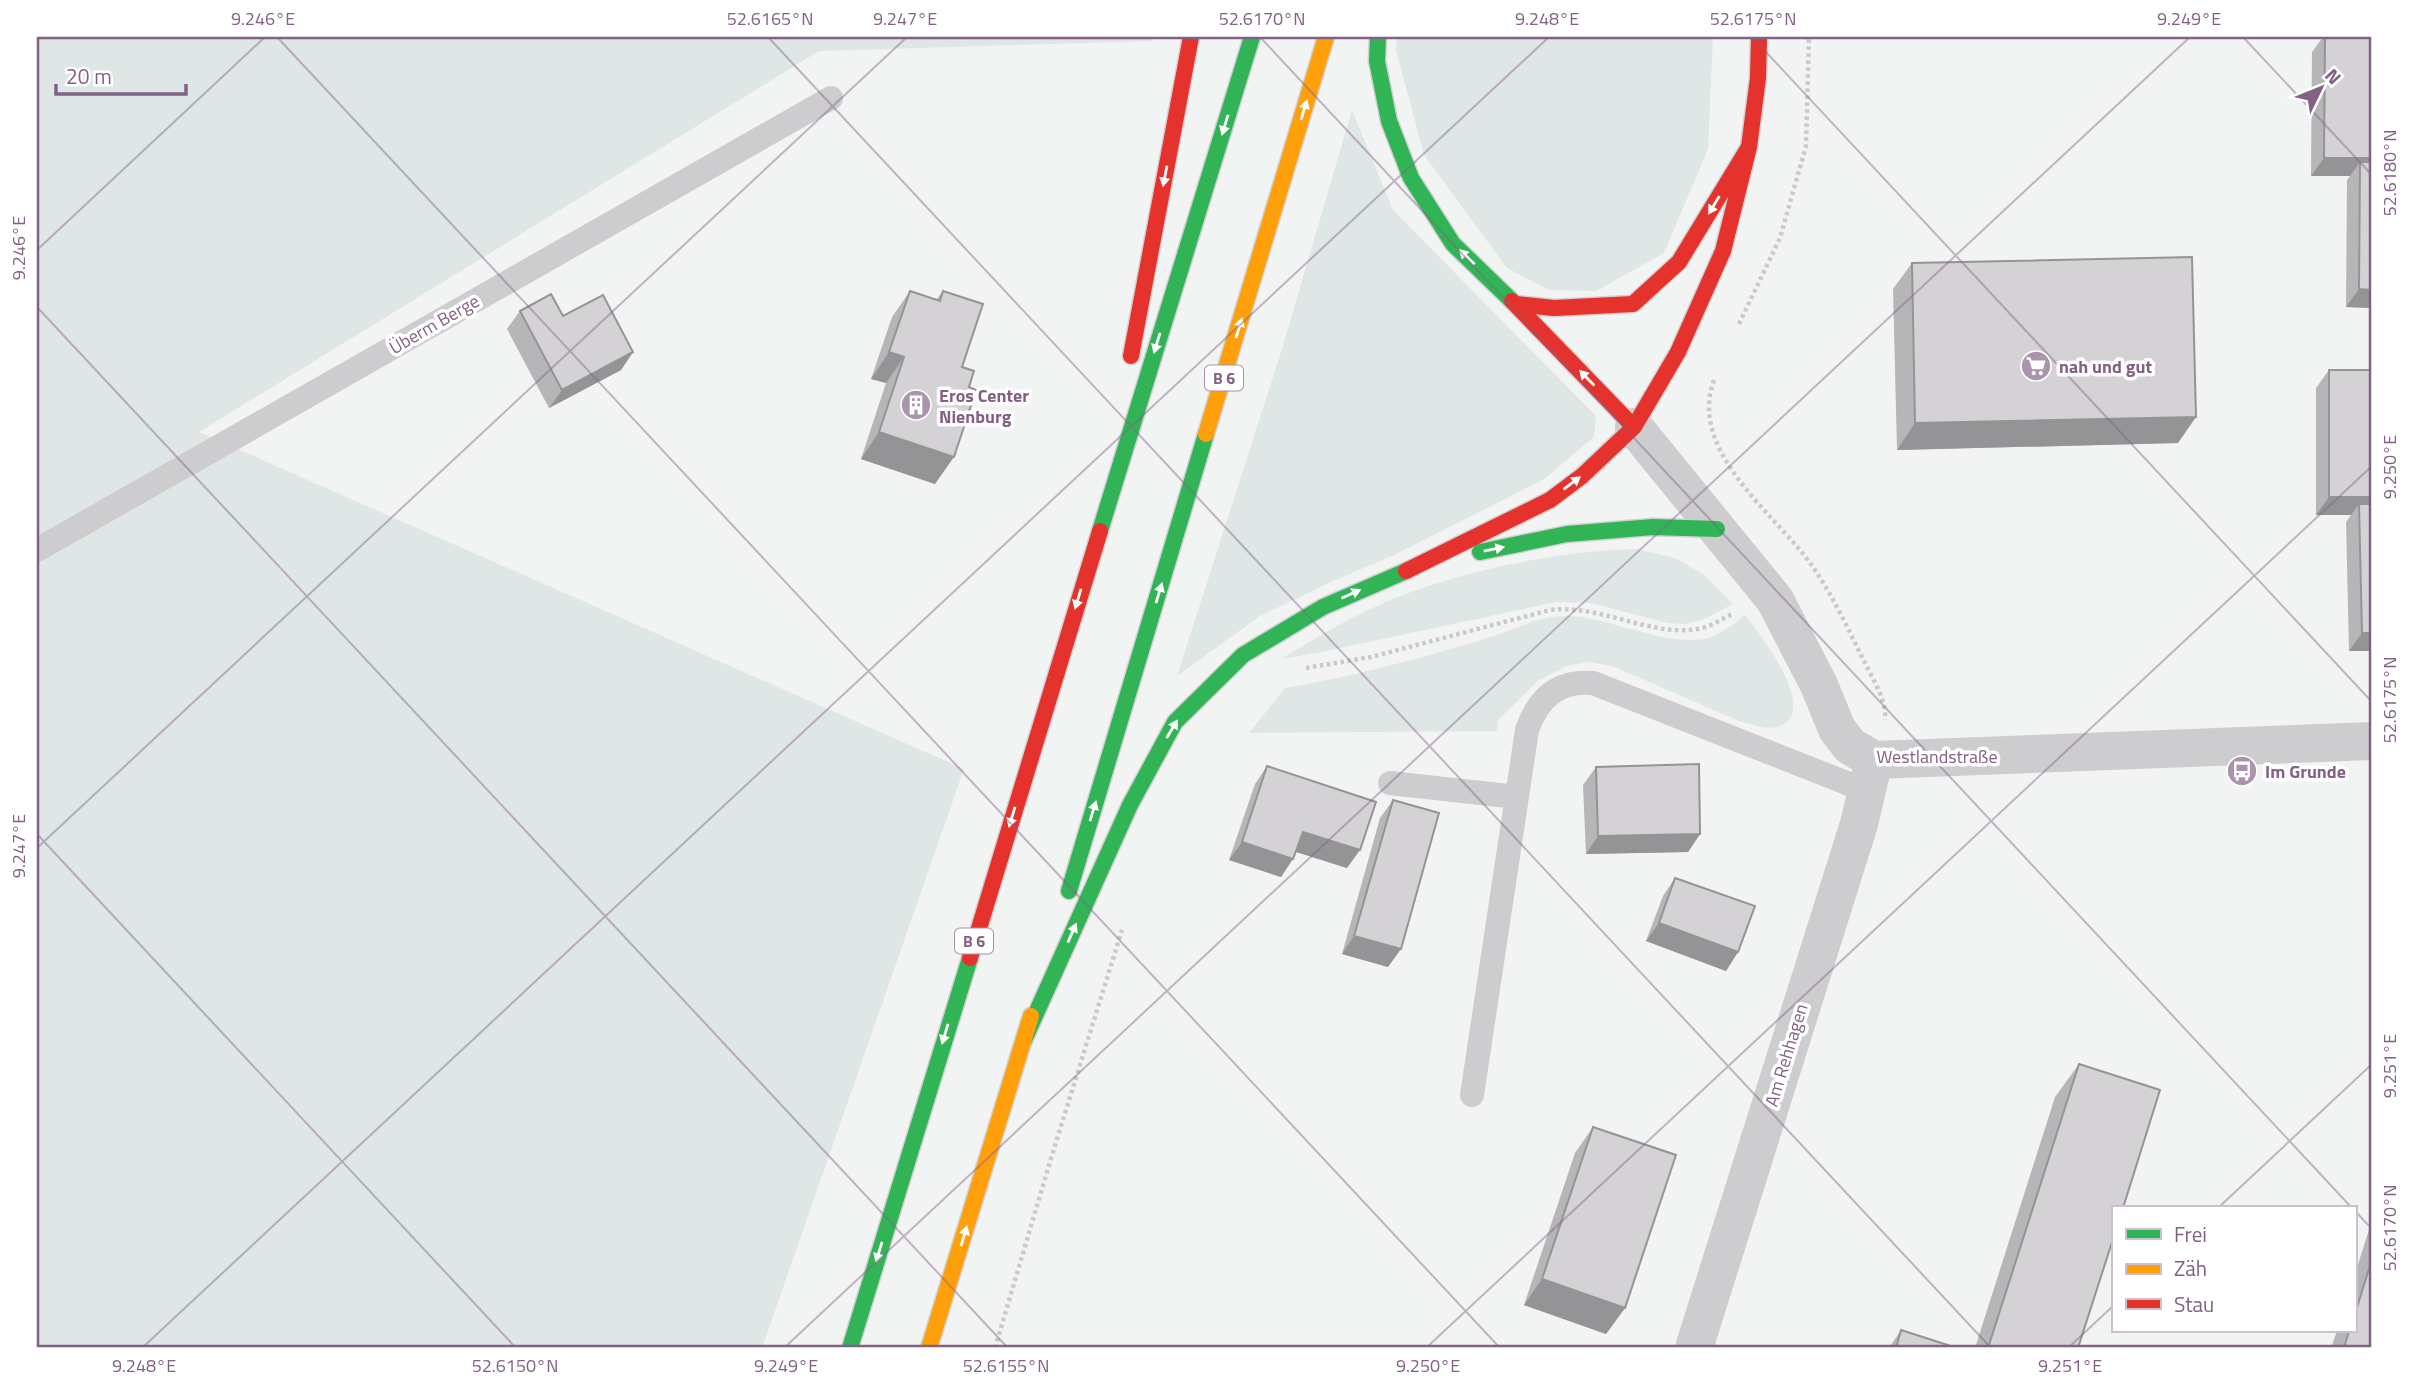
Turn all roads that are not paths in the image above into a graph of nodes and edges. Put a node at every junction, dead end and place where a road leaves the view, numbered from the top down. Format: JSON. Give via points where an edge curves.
{"nodes":[{"id":1,"x":1191,"y":37,"type":"edge"},
{"id":2,"x":1252,"y":37,"type":"edge"},
{"id":3,"x":1326,"y":37,"type":"edge"},
{"id":4,"x":1378,"y":37,"type":"edge"},
{"id":5,"x":1759,"y":37,"type":"edge"},
{"id":6,"x":831,"y":98,"type":"dead end"},
{"id":7,"x":1749,"y":147,"type":"junction"},
{"id":8,"x":1516,"y":304,"type":"junction"},
{"id":9,"x":1128,"y":373,"type":"dead end"},
{"id":10,"x":1123,"y":400,"type":"dead end"},
{"id":11,"x":1634,"y":427,"type":"junction"},
{"id":12,"x":1717,"y":529,"type":"junction"},
{"id":13,"x":1098,"y":534,"type":"junction"},
{"id":14,"x":37,"y":550,"type":"edge"},
{"id":15,"x":1427,"y":562,"type":"junction"},
{"id":16,"x":2372,"y":741,"type":"edge"},
{"id":17,"x":1870,"y":776,"type":"junction"},
{"id":18,"x":1390,"y":783,"type":"dead end"},
{"id":19,"x":1517,"y":797,"type":"junction"},
{"id":20,"x":1024,"y":1040,"type":"junction"},
{"id":21,"x":1472,"y":1095,"type":"dead end"},
{"id":22,"x":850,"y":1348,"type":"edge"},
{"id":23,"x":929,"y":1348,"type":"edge"},
{"id":24,"x":1694,"y":1348,"type":"edge"}],
"edges":[{"from":1,"to":9,"type":"main road","one_way":true},
{"from":2,"to":13,"type":"main road","number":"B 6","one_way":true},
{"from":20,"to":3,"type":"main road","number":"B 6","one_way":true},
{"from":8,"to":4,"type":"main road","one_way":true,"via":[[1453,244],[1411,178],[1389,121],[1377,61]]},
{"from":5,"to":7,"type":"main road"},
{"from":6,"to":14,"type":"lane","name":"Überm Berge"},
{"from":7,"to":8,"type":"main road","one_way":true,"via":[[1679,262],[1633,304],[1554,308]]},
{"from":7,"to":11,"type":"main road","via":[[1723,251],[1678,352]]},
{"from":11,"to":8,"type":"main road","one_way":true},
{"from":10,"to":13,"type":"main road","number":"B 6"},
{"from":11,"to":12,"type":"street","name":"Westlandstraße"},
{"from":15,"to":11,"type":"main road","one_way":true,"via":[[1550,500]]},
{"from":15,"to":12,"type":"main road","one_way":true,"via":[[1567,534],[1653,527]]},
{"from":12,"to":17,"type":"street","name":"Westlandstraße","via":[[1775,600],[1837,729]]},
{"from":13,"to":22,"type":"main road","number":"B 6","one_way":true},
{"from":20,"to":15,"type":"main road","one_way":true,"via":[[1130,805],[1175,722],[1242,655],[1323,607]]},
{"from":16,"to":17,"type":"street","name":"Westlandstraße"},
{"from":17,"to":19,"type":"lane","via":[[1593,682],[1578,681],[1549,694],[1532,715]]},
{"from":17,"to":24,"type":"street","name":"Am Rehhagen","via":[[1859,824]]},
{"from":18,"to":19,"type":"lane"},
{"from":19,"to":21,"type":"lane"},
{"from":23,"to":20,"type":"main road","number":"B 6","one_way":true}]}
